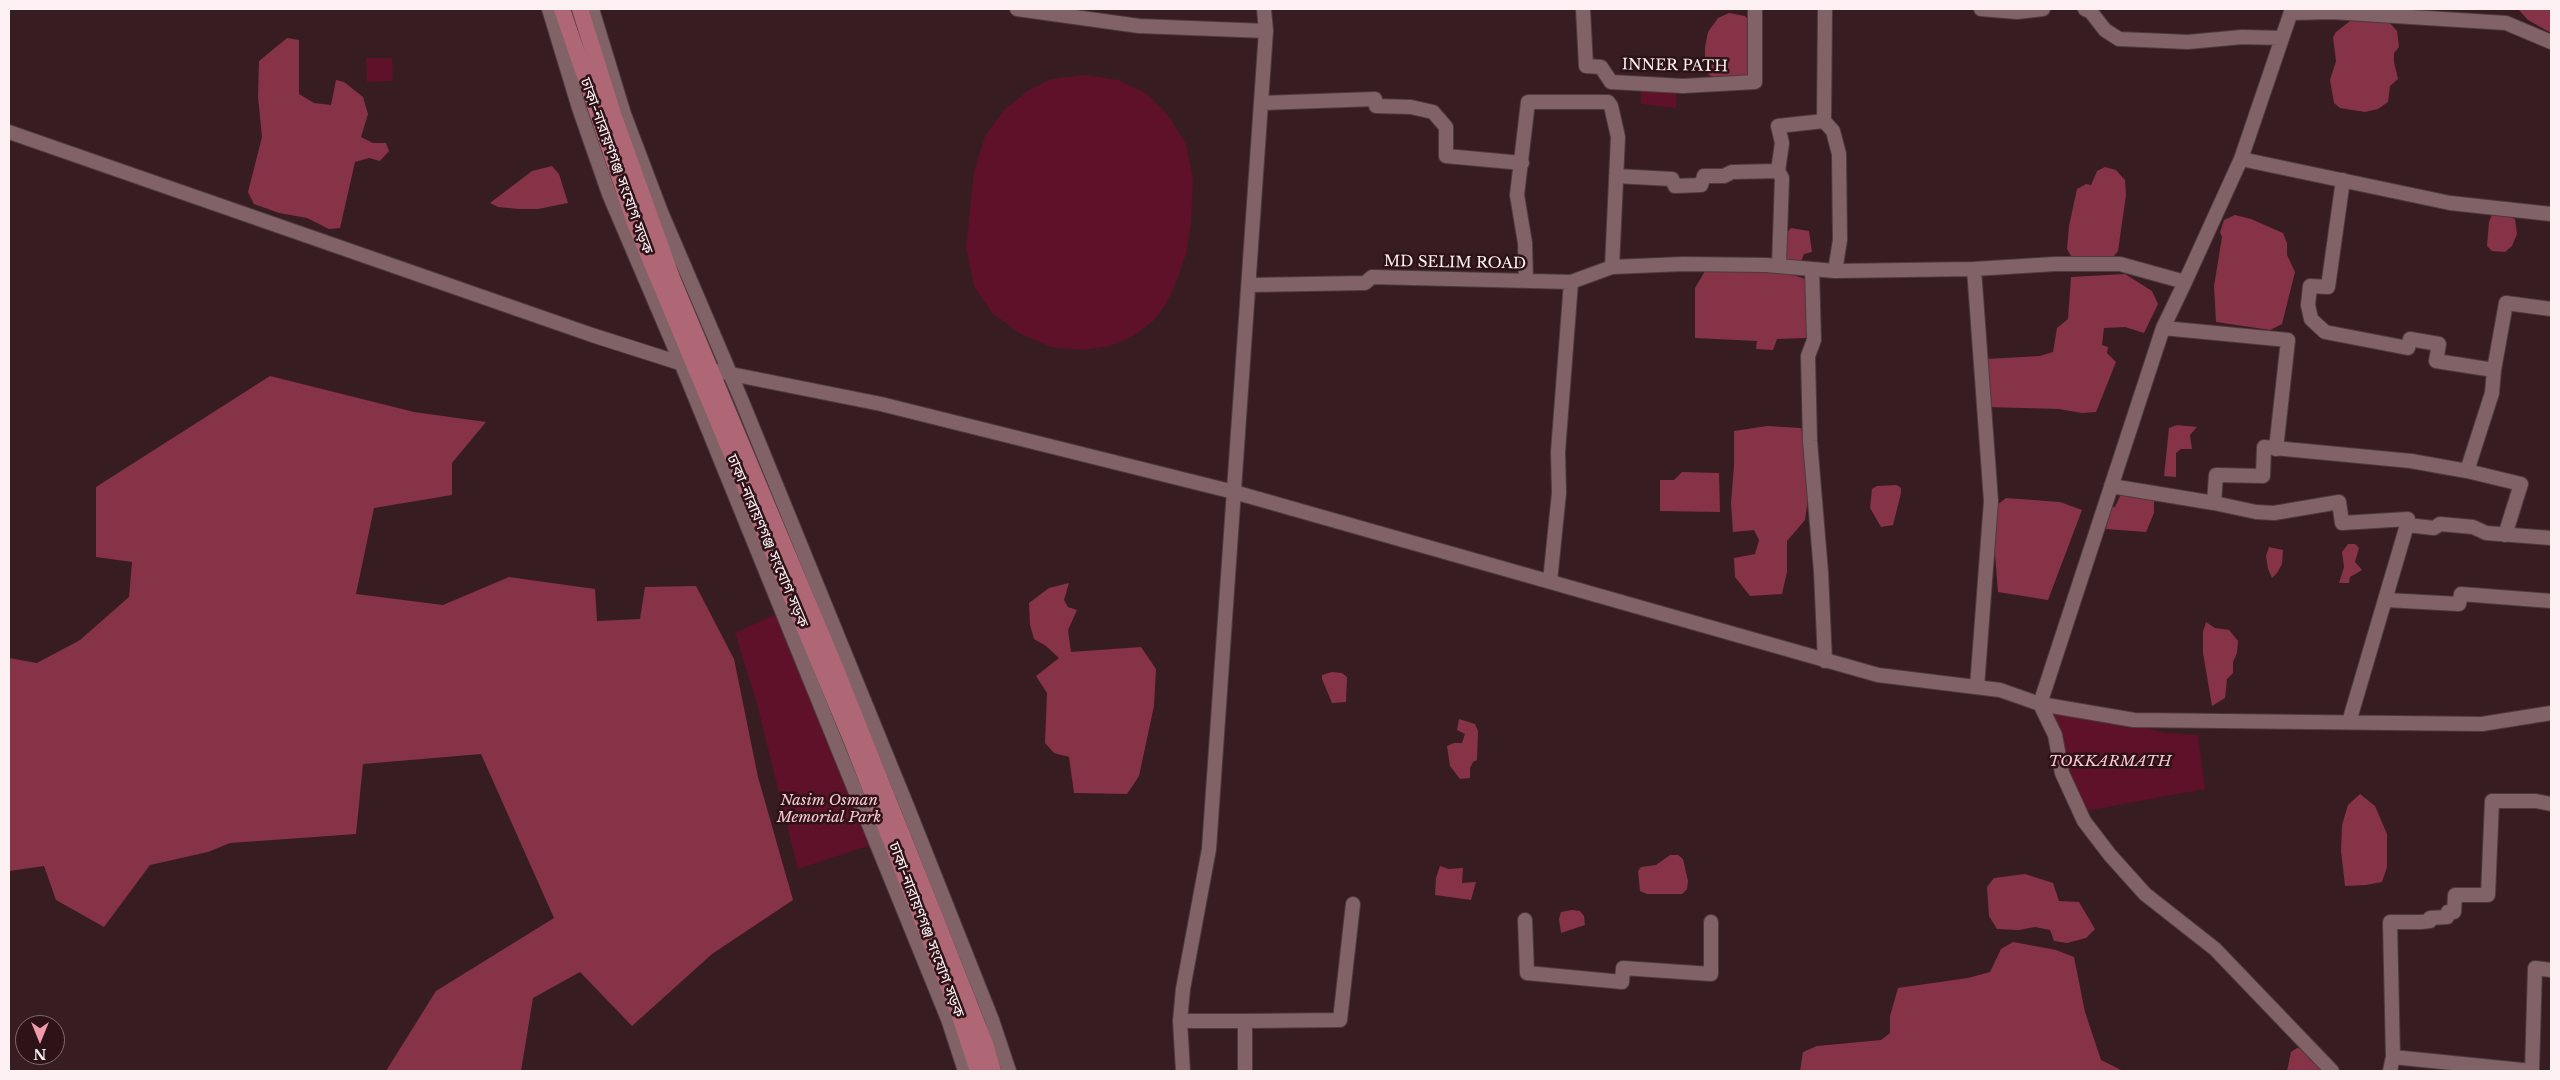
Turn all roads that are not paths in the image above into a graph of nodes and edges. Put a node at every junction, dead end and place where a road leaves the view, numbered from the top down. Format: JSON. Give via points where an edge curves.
{"nodes":[{"id":1,"x":549,"y":9,"type":"edge"},
{"id":2,"x":562,"y":9,"type":"edge"},
{"id":3,"x":580,"y":9,"type":"edge"},
{"id":4,"x":592,"y":9,"type":"edge"},
{"id":5,"x":1017,"y":9,"type":"edge"},
{"id":6,"x":1264,"y":9,"type":"edge"},
{"id":7,"x":1583,"y":9,"type":"edge"},
{"id":8,"x":1755,"y":9,"type":"edge"},
{"id":9,"x":1824,"y":9,"type":"edge"},
{"id":10,"x":1981,"y":9,"type":"edge"},
{"id":11,"x":2043,"y":9,"type":"edge"},
{"id":12,"x":2085,"y":9,"type":"edge"},
{"id":13,"x":2292,"y":11,"type":"edge"},
{"id":14,"x":1266,"y":31,"type":"junction"},
{"id":15,"x":2282,"y":38,"type":"junction"},
{"id":16,"x":2551,"y":42,"type":"edge"},
{"id":17,"x":1611,"y":82,"type":"junction"},
{"id":18,"x":1608,"y":102,"type":"junction"},
{"id":19,"x":1262,"y":103,"type":"junction"},
{"id":20,"x":1824,"y":121,"type":"junction"},
{"id":21,"x":9,"y":132,"type":"edge"},
{"id":22,"x":2241,"y":159,"type":"junction"},
{"id":23,"x":1522,"y":163,"type":"junction"},
{"id":24,"x":1778,"y":171,"type":"junction"},
{"id":25,"x":1616,"y":176,"type":"junction"},
{"id":26,"x":2343,"y":180,"type":"junction"},
{"id":27,"x":2551,"y":214,"type":"edge"},
{"id":28,"x":1779,"y":266,"type":"junction"},
{"id":29,"x":1612,"y":267,"type":"junction"},
{"id":30,"x":1812,"y":269,"type":"junction"},
{"id":31,"x":1974,"y":269,"type":"junction"},
{"id":32,"x":1835,"y":271,"type":"junction"},
{"id":33,"x":1526,"y":281,"type":"junction"},
{"id":34,"x":1571,"y":282,"type":"junction"},
{"id":35,"x":2185,"y":282,"type":"junction"},
{"id":36,"x":1250,"y":285,"type":"junction"},
{"id":37,"x":2551,"y":309,"type":"edge"},
{"id":38,"x":2163,"y":328,"type":"junction"},
{"id":39,"x":687,"y":365,"type":"junction"},
{"id":40,"x":711,"y":370,"type":"junction"},
{"id":41,"x":2494,"y":370,"type":"junction"},
{"id":42,"x":730,"y":373,"type":"junction"},
{"id":43,"x":2276,"y":449,"type":"junction"},
{"id":44,"x":2467,"y":471,"type":"junction"},
{"id":45,"x":2111,"y":486,"type":"junction"},
{"id":46,"x":1234,"y":492,"type":"junction"},
{"id":47,"x":2214,"y":503,"type":"junction"},
{"id":48,"x":2407,"y":525,"type":"junction"},
{"id":49,"x":2505,"y":535,"type":"junction"},
{"id":50,"x":2551,"y":538,"type":"edge"},
{"id":51,"x":1550,"y":581,"type":"junction"},
{"id":52,"x":2386,"y":600,"type":"junction"},
{"id":53,"x":2551,"y":600,"type":"edge"},
{"id":54,"x":1825,"y":660,"type":"junction"},
{"id":55,"x":1978,"y":687,"type":"junction"},
{"id":56,"x":2040,"y":704,"type":"junction"},
{"id":57,"x":2551,"y":713,"type":"edge"},
{"id":58,"x":2349,"y":722,"type":"junction"},
{"id":59,"x":2551,"y":804,"type":"edge"},
{"id":60,"x":1353,"y":904,"type":"dead end"},
{"id":61,"x":1525,"y":920,"type":"dead end"},
{"id":62,"x":1711,"y":922,"type":"dead end"},
{"id":63,"x":2551,"y":970,"type":"edge"},
{"id":64,"x":1180,"y":1021,"type":"junction"},
{"id":65,"x":1245,"y":1021,"type":"junction"},
{"id":66,"x":2393,"y":1057,"type":"junction"},
{"id":67,"x":965,"y":1071,"type":"edge"},
{"id":68,"x":978,"y":1071,"type":"edge"},
{"id":69,"x":993,"y":1071,"type":"edge"},
{"id":70,"x":1009,"y":1071,"type":"edge"},
{"id":71,"x":1184,"y":1071,"type":"edge"},
{"id":72,"x":1245,"y":1071,"type":"edge"},
{"id":73,"x":2332,"y":1071,"type":"edge"},
{"id":74,"x":2390,"y":1071,"type":"edge"}],
"edges":[{"from":1,"to":39,"type":"street","via":[[609,194]]},
{"from":2,"to":39,"type":"main road","name":"ঢাকা-নারায়ণগঞ্জ সংযোগ সড়ক"},
{"from":3,"to":40,"type":"main road","name":"ঢাকা-নারায়ণগঞ্জ সংযোগ সড়ক","via":[[614,117],[669,269]]},
{"from":4,"to":42,"type":"street","via":[[624,114],[660,212]]},
{"from":5,"to":14,"type":"street","via":[[1139,26]]},
{"from":6,"to":14,"type":"street"},
{"from":7,"to":17,"type":"street","name":"INNER PATH","via":[[1586,66],[1600,67]]},
{"from":8,"to":17,"type":"street","name":"INNER PATH","via":[[1755,82],[1683,86]]},
{"from":9,"to":20,"type":"street"},
{"from":10,"to":11,"type":"street","via":[[2017,12]]},
{"from":12,"to":15,"type":"street","via":[[2119,40],[2188,42],[2242,37]]},
{"from":13,"to":15,"type":"street"},
{"from":13,"to":16,"type":"street","via":[[2506,23]]},
{"from":14,"to":19,"type":"street"},
{"from":15,"to":22,"type":"street"},
{"from":17,"to":18,"type":"street"},
{"from":18,"to":23,"type":"street","via":[[1528,102]]},
{"from":18,"to":25,"type":"street","via":[[1618,137]]},
{"from":19,"to":23,"type":"street","via":[[1375,99],[1376,106],[1411,107],[1433,112],[1446,128],[1446,156]]},
{"from":19,"to":36,"type":"street"},
{"from":20,"to":24,"type":"street","via":[[1778,126],[1782,143]]},
{"from":20,"to":32,"type":"street","via":[[1833,131],[1839,154],[1840,240]]},
{"from":21,"to":39,"type":"street"},
{"from":22,"to":26,"type":"street"},
{"from":22,"to":35,"type":"street"},
{"from":23,"to":33,"type":"street","via":[[1518,195],[1525,243]]},
{"from":24,"to":25,"type":"street","via":[[1704,176],[1701,185],[1675,186],[1672,179]]},
{"from":24,"to":28,"type":"street","via":[[1782,178]]},
{"from":25,"to":29,"type":"street"},
{"from":26,"to":27,"type":"street","via":[[2450,203]]},
{"from":26,"to":41,"type":"street","via":[[2328,287],[2310,286],[2308,305],[2311,320],[2325,332],[2408,348],[2410,339],[2439,344],[2436,361]]},
{"from":28,"to":29,"type":"street","via":[[1684,264]]},
{"from":28,"to":30,"type":"street"},
{"from":29,"to":34,"type":"street"},
{"from":30,"to":32,"type":"street"},
{"from":30,"to":54,"type":"street","via":[[1814,340],[1808,356],[1810,442]]},
{"from":31,"to":32,"type":"street"},
{"from":31,"to":35,"type":"street","via":[[2120,264]]},
{"from":31,"to":55,"type":"street","via":[[1991,501]]},
{"from":33,"to":34,"type":"street","name":"MD SELIM ROAD"},
{"from":33,"to":36,"type":"street","name":"MD SELIM ROAD","via":[[1372,277],[1365,284]]},
{"from":34,"to":51,"type":"street"},
{"from":35,"to":38,"type":"street"},
{"from":36,"to":46,"type":"street"},
{"from":37,"to":41,"type":"street","via":[[2506,302]]},
{"from":38,"to":43,"type":"street","via":[[2288,340]]},
{"from":38,"to":45,"type":"street"},
{"from":39,"to":67,"type":"street","via":[[948,1019]]},
{"from":39,"to":68,"type":"main road","name":"ঢাকা-নারায়ণগঞ্জ সংযোগ সড়ক","via":[[851,739],[959,1013]]},
{"from":40,"to":42,"type":"street"},
{"from":40,"to":69,"type":"main road","name":"ঢাকা-নারায়ণগঞ্জ সংযোগ সড়ক","via":[[926,895]]},
{"from":41,"to":44,"type":"street","via":[[2492,393]]},
{"from":42,"to":46,"type":"street","via":[[881,404]]},
{"from":42,"to":70,"type":"street","via":[[982,994]]},
{"from":43,"to":44,"type":"street","via":[[2411,461]]},
{"from":43,"to":47,"type":"street","via":[[2264,448],[2263,476],[2216,475]]},
{"from":44,"to":49,"type":"street","via":[[2521,484]]},
{"from":45,"to":47,"type":"street"},
{"from":45,"to":56,"type":"street"},
{"from":46,"to":51,"type":"street"},
{"from":46,"to":64,"type":"street","via":[[1209,849],[1182,989]]},
{"from":47,"to":48,"type":"street","via":[[2238,510],[2274,513],[2339,502],[2342,523],[2408,519]]},
{"from":48,"to":49,"type":"street","via":[[2473,527],[2486,533]]},
{"from":48,"to":52,"type":"street"},
{"from":49,"to":50,"type":"street"},
{"from":51,"to":54,"type":"street"},
{"from":52,"to":53,"type":"street","via":[[2459,604],[2461,594]]},
{"from":52,"to":58,"type":"street"},
{"from":54,"to":55,"type":"street","via":[[1878,675]]},
{"from":55,"to":56,"type":"street","via":[[2000,690]]},
{"from":56,"to":58,"type":"street","via":[[2134,720]]},
{"from":56,"to":73,"type":"street","via":[[2055,735],[2062,773],[2084,821],[2110,855],[2145,894],[2215,949]]},
{"from":57,"to":58,"type":"street","via":[[2482,724]]},
{"from":59,"to":66,"type":"street","via":[[2492,801],[2488,895],[2455,895],[2454,912],[2448,912],[2447,917],[2421,922],[2390,922]]},
{"from":60,"to":65,"type":"street","via":[[1340,1020]]},
{"from":61,"to":62,"type":"street","via":[[1527,973],[1622,982],[1623,968],[1710,974]]},
{"from":63,"to":66,"type":"street","via":[[2535,968],[2532,1071]]},
{"from":64,"to":65,"type":"street"},
{"from":64,"to":71,"type":"street"},
{"from":65,"to":72,"type":"street"},
{"from":66,"to":74,"type":"street"}]}
